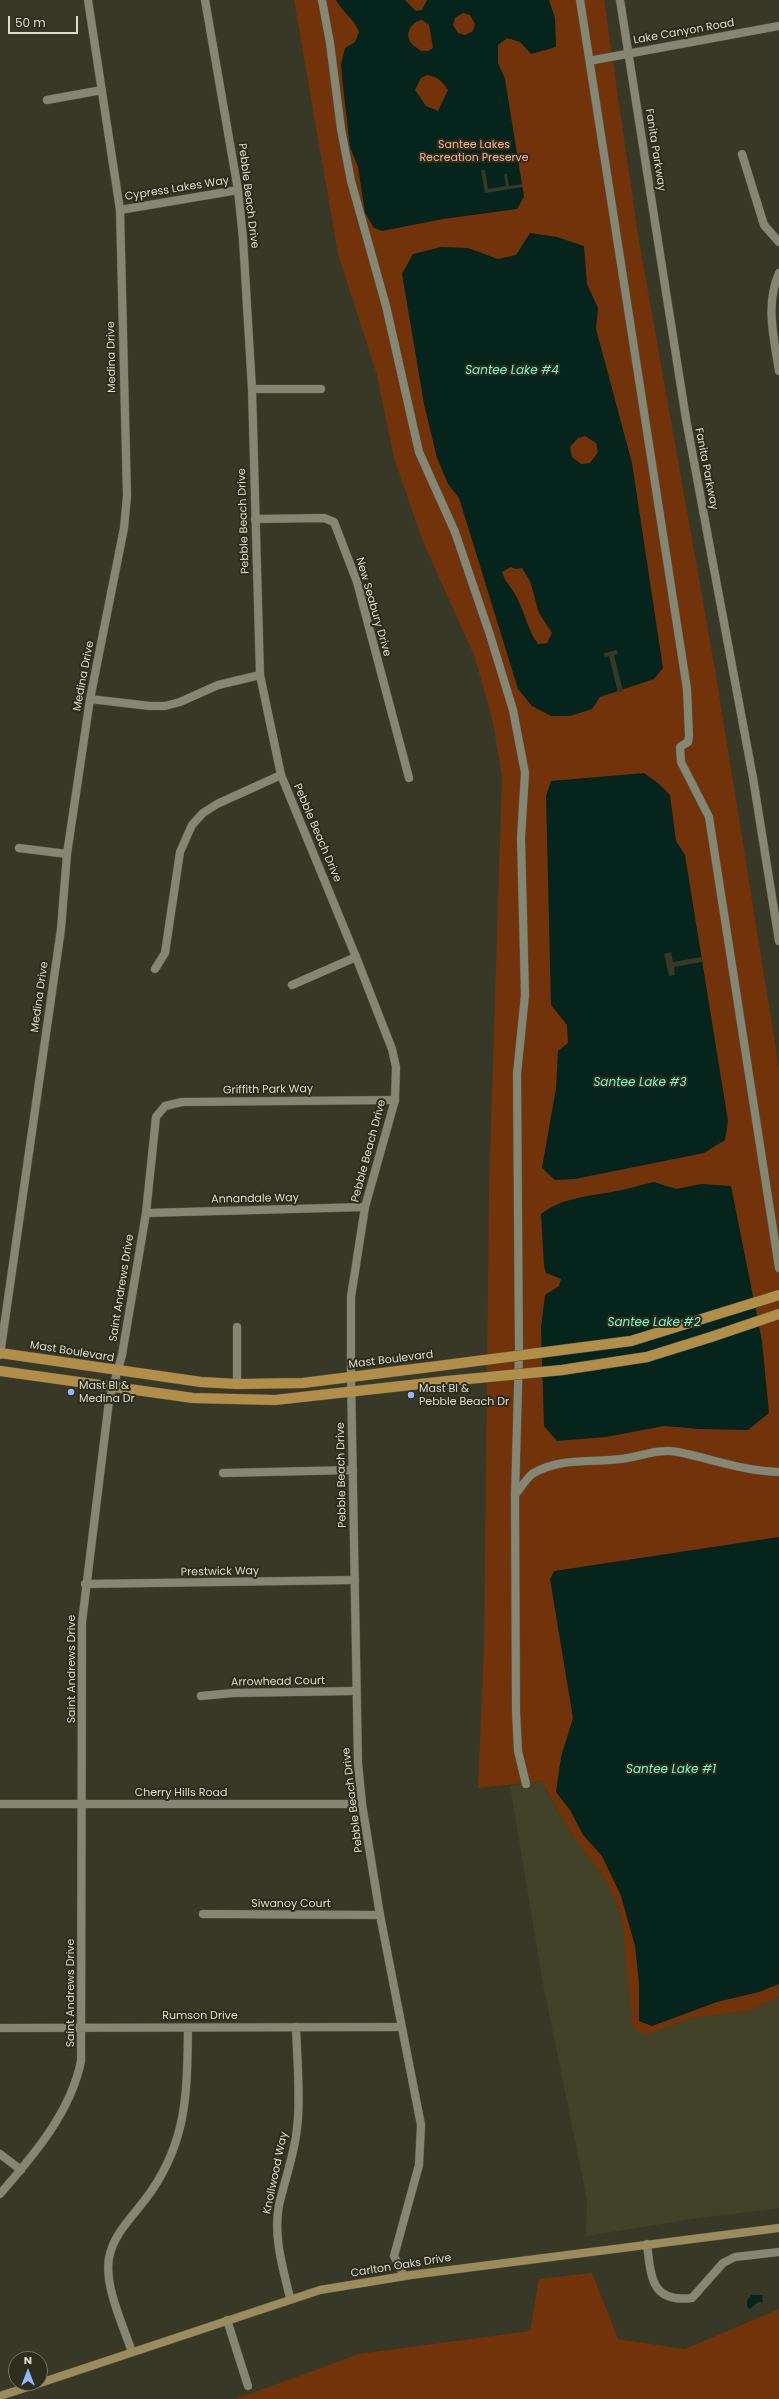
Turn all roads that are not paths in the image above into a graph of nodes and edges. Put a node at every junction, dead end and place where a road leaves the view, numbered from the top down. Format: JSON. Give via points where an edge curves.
{"nodes":[{"id":1,"x":88,"y":0,"type":"edge"},
{"id":2,"x":205,"y":0,"type":"edge"},
{"id":3,"x":322,"y":0,"type":"edge"},
{"id":4,"x":580,"y":0,"type":"edge"},
{"id":5,"x":620,"y":0,"type":"edge"},
{"id":6,"x":779,"y":26,"type":"edge"},
{"id":7,"x":628,"y":52,"type":"junction"},
{"id":8,"x":594,"y":60,"type":"dead end"},
{"id":9,"x":102,"y":90,"type":"junction"},
{"id":10,"x":47,"y":100,"type":"dead end"},
{"id":11,"x":742,"y":154,"type":"dead end"},
{"id":12,"x":238,"y":190,"type":"junction"},
{"id":13,"x":120,"y":210,"type":"junction"},
{"id":14,"x":779,"y":242,"type":"edge"},
{"id":15,"x":779,"y":273,"type":"edge"},
{"id":16,"x":779,"y":371,"type":"edge"},
{"id":17,"x":252,"y":389,"type":"junction"},
{"id":18,"x":321,"y":389,"type":"dead end"},
{"id":19,"x":255,"y":519,"type":"junction"},
{"id":20,"x":260,"y":675,"type":"junction"},
{"id":21,"x":90,"y":699,"type":"junction"},
{"id":22,"x":281,"y":776,"type":"junction"},
{"id":23,"x":409,"y":778,"type":"dead end"},
{"id":24,"x":19,"y":848,"type":"dead end"},
{"id":25,"x":67,"y":854,"type":"junction"},
{"id":26,"x":779,"y":941,"type":"edge"},
{"id":27,"x":356,"y":957,"type":"junction"},
{"id":28,"x":154,"y":969,"type":"dead end"},
{"id":29,"x":292,"y":985,"type":"dead end"},
{"id":30,"x":395,"y":1100,"type":"junction"},
{"id":31,"x":155,"y":1126,"type":"joint"},
{"id":32,"x":365,"y":1208,"type":"junction"},
{"id":33,"x":146,"y":1213,"type":"junction"},
{"id":34,"x":779,"y":1268,"type":"edge"},
{"id":35,"x":779,"y":1295,"type":"edge"},
{"id":36,"x":779,"y":1314,"type":"edge"},
{"id":37,"x":237,"y":1328,"type":"dead end"},
{"id":38,"x":0,"y":1354,"type":"edge"},
{"id":39,"x":0,"y":1371,"type":"edge"},
{"id":40,"x":118,"y":1371,"type":"junction"},
{"id":41,"x":351,"y":1377,"type":"junction"},
{"id":42,"x":237,"y":1384,"type":"junction"},
{"id":43,"x":113,"y":1387,"type":"junction"},
{"id":44,"x":351,"y":1393,"type":"junction"},
{"id":45,"x":354,"y":1470,"type":"junction"},
{"id":46,"x":779,"y":1472,"type":"edge"},
{"id":47,"x":223,"y":1473,"type":"dead end"},
{"id":48,"x":515,"y":1495,"type":"junction"},
{"id":49,"x":355,"y":1580,"type":"junction"},
{"id":50,"x":85,"y":1584,"type":"junction"},
{"id":51,"x":355,"y":1691,"type":"junction"},
{"id":52,"x":201,"y":1696,"type":"dead end"},
{"id":53,"x":526,"y":1784,"type":"dead end"},
{"id":54,"x":0,"y":1804,"type":"edge"},
{"id":55,"x":82,"y":1804,"type":"junction"},
{"id":56,"x":362,"y":1804,"type":"junction"},
{"id":57,"x":203,"y":1914,"type":"dead end"},
{"id":58,"x":380,"y":1915,"type":"junction"},
{"id":59,"x":82,"y":2027,"type":"junction"},
{"id":60,"x":296,"y":2027,"type":"junction"},
{"id":61,"x":401,"y":2027,"type":"junction"},
{"id":62,"x":0,"y":2028,"type":"edge"},
{"id":63,"x":188,"y":2028,"type":"junction"},
{"id":64,"x":0,"y":2154,"type":"edge"},
{"id":65,"x":21,"y":2170,"type":"junction"},
{"id":66,"x":0,"y":2194,"type":"edge"},
{"id":67,"x":779,"y":2228,"type":"edge"},
{"id":68,"x":647,"y":2244,"type":"junction"},
{"id":69,"x":779,"y":2252,"type":"edge"},
{"id":70,"x":404,"y":2276,"type":"junction"},
{"id":71,"x":290,"y":2298,"type":"junction"},
{"id":72,"x":227,"y":2320,"type":"junction"},
{"id":73,"x":132,"y":2352,"type":"junction"},
{"id":74,"x":48,"y":2380,"type":"edge"},
{"id":75,"x":248,"y":2386,"type":"dead end"},
{"id":76,"x":15,"y":2391,"type":"edge"},
{"id":77,"x":0,"y":2396,"type":"edge"}],
"edges":[{"from":1,"to":9,"type":"street","name":"Medina Drive"},
{"from":2,"to":12,"type":"street","name":"Pebble Beach Drive"},
{"from":3,"to":48,"type":"street","via":[[351,181],[386,306],[419,452],[455,532],[490,635],[513,710],[524,773],[521,838],[525,994],[517,1074],[519,1353]]},
{"from":4,"to":34,"type":"street","via":[[687,689],[689,736],[688,742],[680,747],[681,762],[709,817]]},
{"from":5,"to":7,"type":"street","name":"Fanita Parkway"},
{"from":6,"to":7,"type":"street","name":"Lake Canyon Road"},
{"from":7,"to":8,"type":"street","name":"Lake Canyon Road"},
{"from":7,"to":26,"type":"street","name":"Fanita Parkway","via":[[686,419],[753,778]]},
{"from":9,"to":10,"type":"street"},
{"from":9,"to":13,"type":"street","name":"Medina Drive"},
{"from":11,"to":14,"type":"street","via":[[764,225]]},
{"from":12,"to":13,"type":"street","name":"Cypress Lakes Way"},
{"from":12,"to":17,"type":"street","name":"Pebble Beach Drive"},
{"from":13,"to":21,"type":"street","name":"Medina Drive","via":[[127,496],[124,528]]},
{"from":15,"to":16,"type":"street","via":[[772,290],[770,310]]},
{"from":17,"to":18,"type":"street"},
{"from":17,"to":19,"type":"street","name":"Pebble Beach Drive"},
{"from":19,"to":20,"type":"street","name":"Pebble Beach Drive"},
{"from":19,"to":23,"type":"street","name":"New Seabury Drive","via":[[324,518],[334,522],[357,582]]},
{"from":20,"to":21,"type":"street","via":[[218,685],[165,706]]},
{"from":20,"to":22,"type":"street","name":"Pebble Beach Drive"},
{"from":21,"to":25,"type":"street","name":"Medina Drive"},
{"from":22,"to":27,"type":"street","name":"Pebble Beach Drive"},
{"from":22,"to":28,"type":"street","via":[[217,804],[203,813],[192,825],[180,852],[165,953]]},
{"from":24,"to":25,"type":"street"},
{"from":25,"to":38,"type":"street","name":"Medina Drive","via":[[61,929]]},
{"from":27,"to":29,"type":"street"},
{"from":27,"to":30,"type":"street","name":"Pebble Beach Drive","via":[[392,1049],[396,1067]]},
{"from":30,"to":31,"type":"street","name":"Griffith Park Way","via":[[173,1103],[158,1112]]},
{"from":30,"to":32,"type":"street","name":"Pebble Beach Drive"},
{"from":31,"to":33,"type":"street","name":"Saint Andrews Drive"},
{"from":32,"to":33,"type":"street","name":"Annandale Way"},
{"from":32,"to":41,"type":"street","name":"Pebble Beach Drive","via":[[352,1296]]},
{"from":33,"to":40,"type":"street","name":"Saint Andrews Drive"},
{"from":35,"to":41,"type":"main road","name":"Mast Boulevard","bridge":true,"via":[[631,1341]]},
{"from":36,"to":44,"type":"main road","bridge":true,"via":[[647,1357],[562,1370]]},
{"from":37,"to":42,"type":"street"},
{"from":38,"to":40,"type":"main road","name":"Mast Boulevard"},
{"from":39,"to":43,"type":"main road"},
{"from":40,"to":42,"type":"main road","name":"Mast Boulevard"},
{"from":40,"to":43,"type":"street","name":"Saint Andrews Drive"},
{"from":41,"to":42,"type":"main road","name":"Mast Boulevard","via":[[303,1383]]},
{"from":41,"to":44,"type":"street","name":"Pebble Beach Drive"},
{"from":43,"to":44,"type":"main road","via":[[192,1398],[275,1400]]},
{"from":43,"to":50,"type":"street","name":"Saint Andrews Drive"},
{"from":44,"to":45,"type":"street","name":"Pebble Beach Drive"},
{"from":45,"to":47,"type":"street"},
{"from":45,"to":49,"type":"street","name":"Pebble Beach Drive"},
{"from":46,"to":48,"type":"street","via":[[745,1470],[677,1451],[652,1452],[623,1459],[559,1462],[531,1475]]},
{"from":48,"to":53,"type":"street","via":[[516,1711],[518,1751]]},
{"from":49,"to":50,"type":"street","name":"Prestwick Way"},
{"from":49,"to":51,"type":"street","name":"Pebble Beach Drive"},
{"from":50,"to":55,"type":"street","name":"Saint Andrews Drive","via":[[82,1622]]},
{"from":51,"to":52,"type":"street","name":"Arrowhead Court"},
{"from":51,"to":56,"type":"street","name":"Pebble Beach Drive"},
{"from":54,"to":55,"type":"street","name":"Cherry Hills Road"},
{"from":55,"to":56,"type":"street","name":"Cherry Hills Road"},
{"from":55,"to":59,"type":"street","name":"Saint Andrews Drive"},
{"from":56,"to":58,"type":"street","name":"Pebble Beach Drive"},
{"from":57,"to":58,"type":"street","name":"Siwanoy Court"},
{"from":58,"to":61,"type":"street","name":"Pebble Beach Drive"},
{"from":59,"to":62,"type":"street","name":"Rumson Drive"},
{"from":59,"to":63,"type":"street","name":"Rumson Drive"},
{"from":59,"to":65,"type":"street","name":"Saint Andrews Drive","via":[[81,2062],[72,2092]]},
{"from":60,"to":61,"type":"street","name":"Rumson Drive"},
{"from":60,"to":63,"type":"street","name":"Rumson Drive"},
{"from":60,"to":71,"type":"street","name":"Knollwood Way","via":[[298,2117],[294,2152],[279,2206],[277,2225],[278,2250]]},
{"from":61,"to":70,"type":"street","name":"Pebble Beach Drive","via":[[421,2125],[419,2165],[394,2256]]},
{"from":63,"to":73,"type":"street","via":[[186,2101],[178,2137],[153,2190],[116,2236],[109,2259],[109,2279]]},
{"from":64,"to":65,"type":"street"},
{"from":65,"to":66,"type":"street","name":"Saint Andrews Drive"},
{"from":67,"to":68,"type":"main road","name":"Carlton Oaks Drive"},
{"from":68,"to":69,"type":"street","via":[[651,2276],[660,2292],[675,2300],[692,2298],[723,2263],[735,2257]]},
{"from":68,"to":70,"type":"main road","name":"Carlton Oaks Drive"},
{"from":70,"to":71,"type":"main road","name":"Carlton Oaks Drive","via":[[320,2290]]},
{"from":71,"to":72,"type":"main road","name":"Carlton Oaks Drive"},
{"from":72,"to":73,"type":"main road","name":"Carlton Oaks Drive"},
{"from":72,"to":75,"type":"street"},
{"from":73,"to":74,"type":"main road","name":"Carlton Oaks Drive"},
{"from":76,"to":77,"type":"main road","name":"Carlton Oaks Drive"}]}
